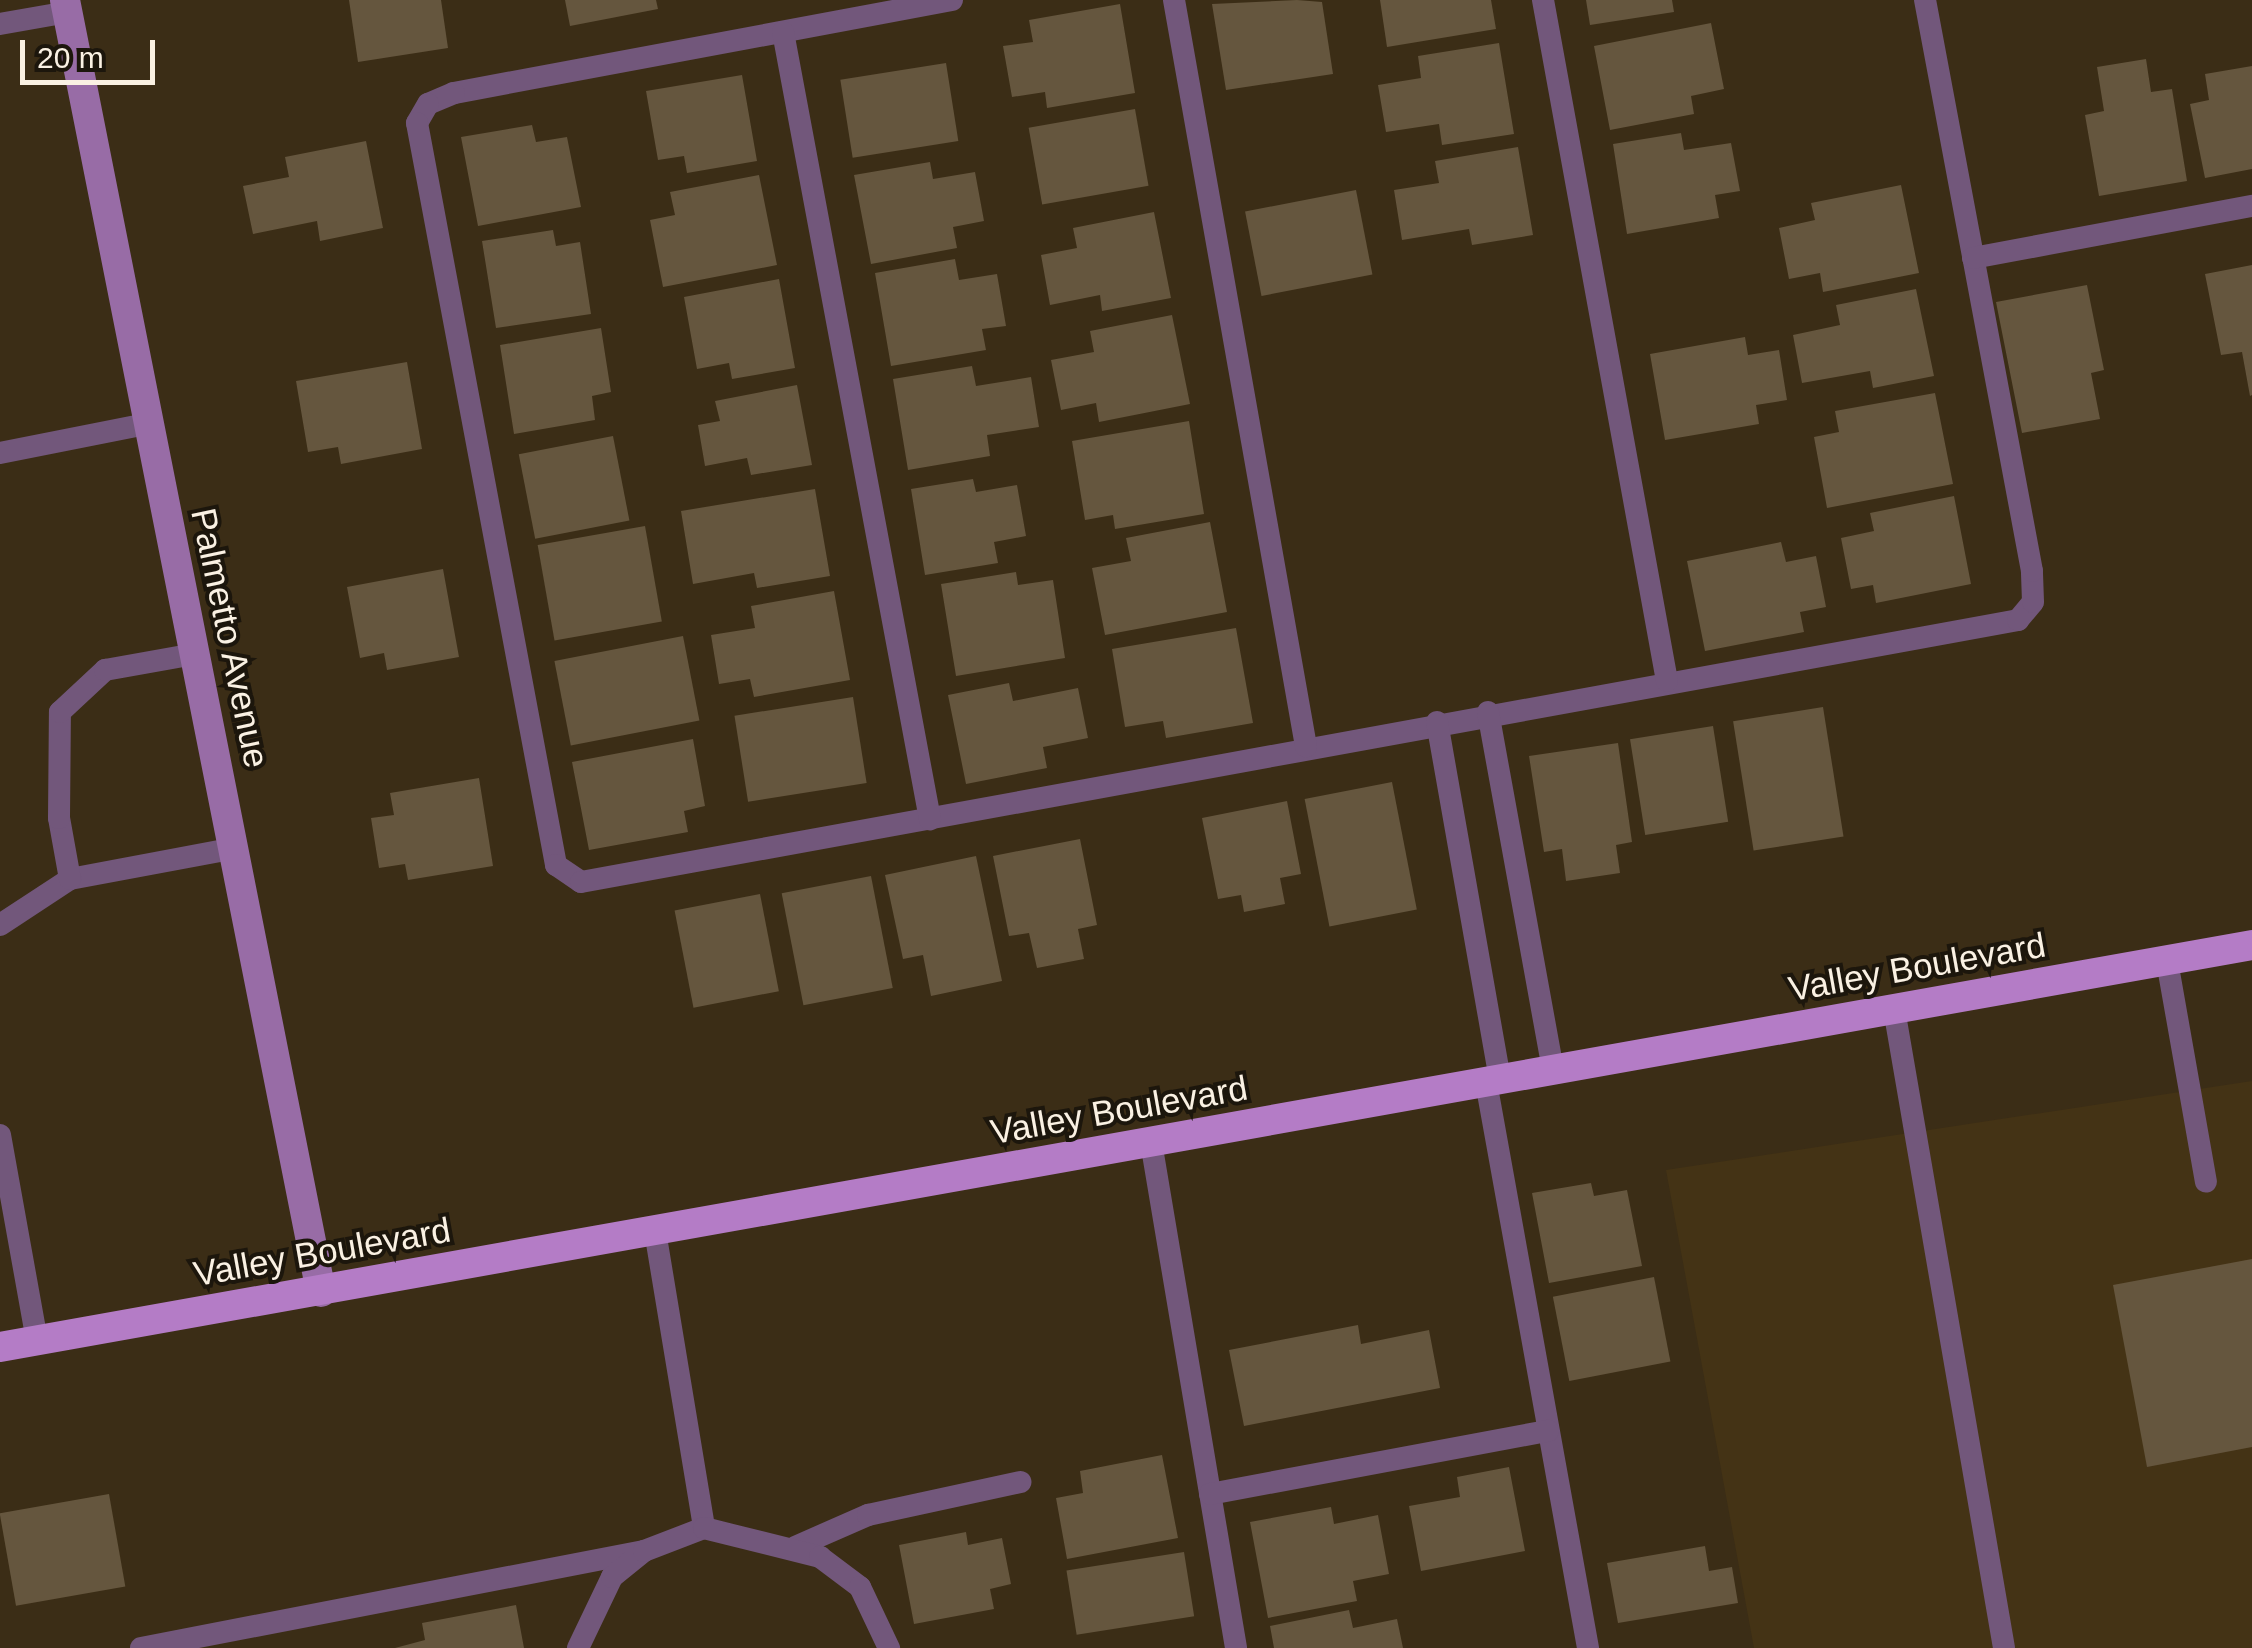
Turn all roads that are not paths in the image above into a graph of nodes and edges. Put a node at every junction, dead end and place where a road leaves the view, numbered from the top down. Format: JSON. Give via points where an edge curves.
{"nodes":[{"id":1,"x":952,"y":0,"type":"edge"},
{"id":2,"x":1174,"y":0,"type":"edge"},
{"id":3,"x":1542,"y":0,"type":"edge"},
{"id":4,"x":1924,"y":0,"type":"edge"},
{"id":5,"x":66,"y":6,"type":"edge"},
{"id":6,"x":0,"y":24,"type":"edge"},
{"id":7,"x":782,"y":32,"type":"junction"},
{"id":8,"x":2252,"y":206,"type":"edge"},
{"id":9,"x":1973,"y":258,"type":"junction"},
{"id":10,"x":146,"y":424,"type":"junction"},
{"id":11,"x":0,"y":453,"type":"edge"},
{"id":12,"x":195,"y":654,"type":"junction"},
{"id":13,"x":1666,"y":681,"type":"junction"},
{"id":14,"x":1488,"y":712,"type":"junction"},
{"id":15,"x":1437,"y":722,"type":"junction"},
{"id":16,"x":1306,"y":746,"type":"junction"},
{"id":17,"x":930,"y":818,"type":"junction"},
{"id":18,"x":236,"y":848,"type":"junction"},
{"id":19,"x":70,"y":879,"type":"junction"},
{"id":20,"x":0,"y":926,"type":"edge"},
{"id":21,"x":2252,"y":946,"type":"edge"},
{"id":22,"x":2167,"y":961,"type":"junction"},
{"id":23,"x":1894,"y":1010,"type":"junction"},
{"id":24,"x":1553,"y":1070,"type":"junction"},
{"id":25,"x":1493,"y":1081,"type":"junction"},
{"id":26,"x":0,"y":1135,"type":"edge"},
{"id":27,"x":1151,"y":1142,"type":"junction"},
{"id":28,"x":2206,"y":1182,"type":"dead end"},
{"id":29,"x":656,"y":1231,"type":"junction"},
{"id":30,"x":320,"y":1292,"type":"junction"},
{"id":31,"x":37,"y":1340,"type":"junction"},
{"id":32,"x":0,"y":1347,"type":"edge"},
{"id":33,"x":1548,"y":1431,"type":"junction"},
{"id":34,"x":1020,"y":1482,"type":"dead end"},
{"id":35,"x":1210,"y":1494,"type":"junction"},
{"id":36,"x":704,"y":1528,"type":"junction"},
{"id":37,"x":795,"y":1548,"type":"junction"},
{"id":38,"x":644,"y":1551,"type":"junction"},
{"id":39,"x":185,"y":1644,"type":"edge"},
{"id":40,"x":141,"y":1648,"type":"edge"},
{"id":41,"x":578,"y":1648,"type":"edge"},
{"id":42,"x":889,"y":1648,"type":"edge"},
{"id":43,"x":1236,"y":1648,"type":"edge"},
{"id":44,"x":1588,"y":1648,"type":"edge"},
{"id":45,"x":2004,"y":1648,"type":"edge"}],
"edges":[{"from":1,"to":7,"type":"lane"},
{"from":2,"to":16,"type":"lane"},
{"from":3,"to":13,"type":"lane"},
{"from":4,"to":9,"type":"lane"},
{"from":5,"to":6,"type":"lane"},
{"from":5,"to":10,"type":"street","name":"Palmetto Avenue"},
{"from":7,"to":17,"type":"lane"},
{"from":7,"to":17,"type":"lane","via":[[454,94],[428,104],[414,142],[556,864],[581,882],[603,882]]},
{"from":8,"to":9,"type":"lane"},
{"from":9,"to":13,"type":"lane","via":[[2033,602],[2018,620]]},
{"from":10,"to":11,"type":"lane"},
{"from":10,"to":12,"type":"street","name":"Palmetto Avenue"},
{"from":12,"to":18,"type":"street","name":"Palmetto Avenue"},
{"from":12,"to":19,"type":"lane","via":[[105,670],[60,712],[59,818]]},
{"from":13,"to":14,"type":"lane"},
{"from":14,"to":15,"type":"lane"},
{"from":14,"to":24,"type":"lane"},
{"from":15,"to":16,"type":"lane"},
{"from":15,"to":25,"type":"lane"},
{"from":16,"to":17,"type":"lane"},
{"from":18,"to":19,"type":"lane"},
{"from":18,"to":30,"type":"street","name":"Palmetto Avenue"},
{"from":19,"to":20,"type":"lane"},
{"from":21,"to":22,"type":"main road","name":"Valley Boulevard"},
{"from":22,"to":23,"type":"main road","name":"Valley Boulevard"},
{"from":22,"to":28,"type":"lane"},
{"from":23,"to":24,"type":"main road","name":"Valley Boulevard"},
{"from":23,"to":45,"type":"lane"},
{"from":24,"to":25,"type":"main road","name":"Valley Boulevard"},
{"from":25,"to":27,"type":"main road","name":"Valley Boulevard"},
{"from":25,"to":33,"type":"lane"},
{"from":26,"to":31,"type":"lane"},
{"from":27,"to":29,"type":"main road","name":"Valley Boulevard"},
{"from":27,"to":35,"type":"lane"},
{"from":29,"to":30,"type":"main road","name":"Valley Boulevard"},
{"from":29,"to":36,"type":"lane"},
{"from":30,"to":31,"type":"main road","name":"Valley Boulevard"},
{"from":31,"to":32,"type":"main road","name":"Valley Boulevard"},
{"from":33,"to":35,"type":"lane"},
{"from":33,"to":44,"type":"lane"},
{"from":34,"to":37,"type":"lane","via":[[868,1515]]},
{"from":35,"to":43,"type":"lane"},
{"from":36,"to":37,"type":"lane"},
{"from":36,"to":38,"type":"lane"},
{"from":37,"to":42,"type":"lane","via":[[860,1587]]},
{"from":38,"to":39,"type":"lane"},
{"from":38,"to":41,"type":"lane","via":[[612,1577]]},
{"from":39,"to":40,"type":"lane"}]}
